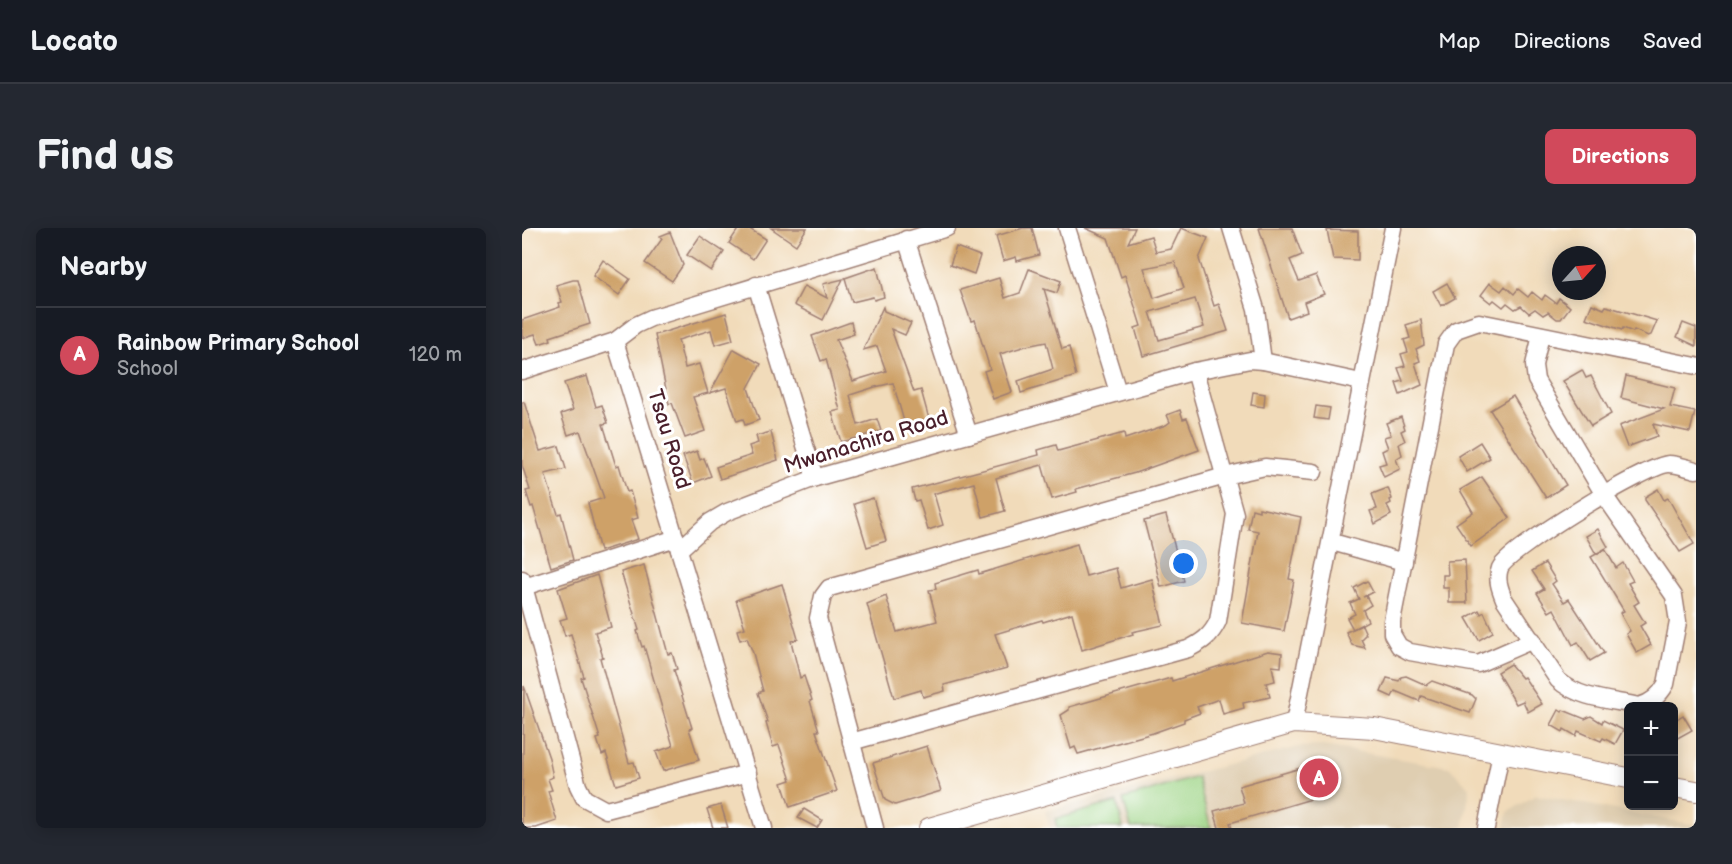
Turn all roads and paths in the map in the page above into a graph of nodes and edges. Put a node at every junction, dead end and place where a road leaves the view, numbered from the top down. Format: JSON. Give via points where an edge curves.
{"nodes":[{"id":1,"x":947,"y":228,"type":"edge"},
{"id":2,"x":1067,"y":228,"type":"edge"},
{"id":3,"x":1231,"y":228,"type":"edge"},
{"id":4,"x":1394,"y":228,"type":"edge"},
{"id":5,"x":906,"y":239,"type":"junction"},
{"id":6,"x":756,"y":285,"type":"junction"},
{"id":7,"x":1541,"y":335,"type":"junction"},
{"id":8,"x":615,"y":341,"type":"junction"},
{"id":9,"x":1263,"y":361,"type":"junction"},
{"id":10,"x":1696,"y":366,"type":"edge"},
{"id":11,"x":522,"y":371,"type":"edge"},
{"id":12,"x":1195,"y":371,"type":"junction"},
{"id":13,"x":1362,"y":382,"type":"junction"},
{"id":14,"x":1118,"y":392,"type":"junction"},
{"id":15,"x":969,"y":435,"type":"junction"},
{"id":16,"x":1696,"y":470,"type":"edge"},
{"id":17,"x":1314,"y":472,"type":"dead end"},
{"id":18,"x":1225,"y":477,"type":"junction"},
{"id":19,"x":815,"y":478,"type":"junction"},
{"id":20,"x":1604,"y":495,"type":"junction"},
{"id":21,"x":1332,"y":542,"type":"junction"},
{"id":22,"x":678,"y":544,"type":"junction"},
{"id":23,"x":1404,"y":562,"type":"junction"},
{"id":24,"x":523,"y":583,"type":"edge"},
{"id":25,"x":1533,"y":640,"type":"junction"},
{"id":26,"x":1294,"y":723,"type":"junction"},
{"id":27,"x":851,"y":742,"type":"junction"},
{"id":28,"x":1502,"y":753,"type":"junction"},
{"id":29,"x":748,"y":773,"type":"junction"},
{"id":30,"x":1624,"y":777,"type":"edge"},
{"id":31,"x":1678,"y":788,"type":"edge"},
{"id":32,"x":1696,"y":791,"type":"edge"},
{"id":33,"x":964,"y":823,"type":"edge"},
{"id":34,"x":765,"y":828,"type":"edge"},
{"id":35,"x":875,"y":828,"type":"edge"},
{"id":36,"x":929,"y":828,"type":"edge"},
{"id":37,"x":1486,"y":828,"type":"edge"}],
"edges":[{"from":1,"to":5,"type":"street"},
{"from":2,"to":14,"type":"street"},
{"from":3,"to":9,"type":"street","via":[[1256,309]]},
{"from":4,"to":13,"type":"street"},
{"from":5,"to":6,"type":"street"},
{"from":5,"to":15,"type":"street"},
{"from":6,"to":8,"type":"street","via":[[651,318]]},
{"from":6,"to":19,"type":"street"},
{"from":7,"to":10,"type":"street"},
{"from":7,"to":20,"type":"street","via":[[1534,365],[1536,380]]},
{"from":7,"to":23,"type":"street","via":[[1479,322],[1456,330],[1446,344]]},
{"from":8,"to":11,"type":"street"},
{"from":8,"to":22,"type":"street","name":"Tsau Road"},
{"from":9,"to":12,"type":"street","name":"Mwanachira Road"},
{"from":9,"to":13,"type":"street","name":"Mwanachira Road"},
{"from":12,"to":14,"type":"street","name":"Mwanachira Road"},
{"from":12,"to":18,"type":"street"},
{"from":13,"to":21,"type":"street"},
{"from":14,"to":15,"type":"street","name":"Mwanachira Road"},
{"from":15,"to":19,"type":"street","name":"Mwanachira Road"},
{"from":16,"to":20,"type":"street","via":[[1668,464]]},
{"from":17,"to":18,"type":"street","via":[[1265,467]]},
{"from":18,"to":27,"type":"street","via":[[1234,527],[1218,621],[1202,642]]},
{"from":18,"to":27,"type":"street","via":[[829,588],[818,618]]},
{"from":19,"to":22,"type":"street","name":"Mwanachira Road","via":[[727,512]]},
{"from":20,"to":25,"type":"street","via":[[1520,548],[1500,569],[1498,584],[1504,599]]},
{"from":20,"to":25,"type":"street","via":[[1674,596],[1678,622],[1666,684],[1647,704],[1639,706],[1578,693],[1558,680]]},
{"from":21,"to":23,"type":"street"},
{"from":21,"to":26,"type":"street"},
{"from":22,"to":24,"type":"street"},
{"from":22,"to":29,"type":"street"},
{"from":23,"to":25,"type":"street","via":[[1392,621],[1392,634],[1399,646],[1410,652],[1478,664]]},
{"from":24,"to":29,"type":"street","via":[[584,798],[606,810]]},
{"from":26,"to":28,"type":"street","via":[[1374,728]]},
{"from":26,"to":33,"type":"street"},
{"from":27,"to":35,"type":"street"},
{"from":28,"to":30,"type":"street"},
{"from":28,"to":37,"type":"street"},
{"from":29,"to":34,"type":"street"},
{"from":31,"to":32,"type":"street"},
{"from":33,"to":36,"type":"street"}]}
